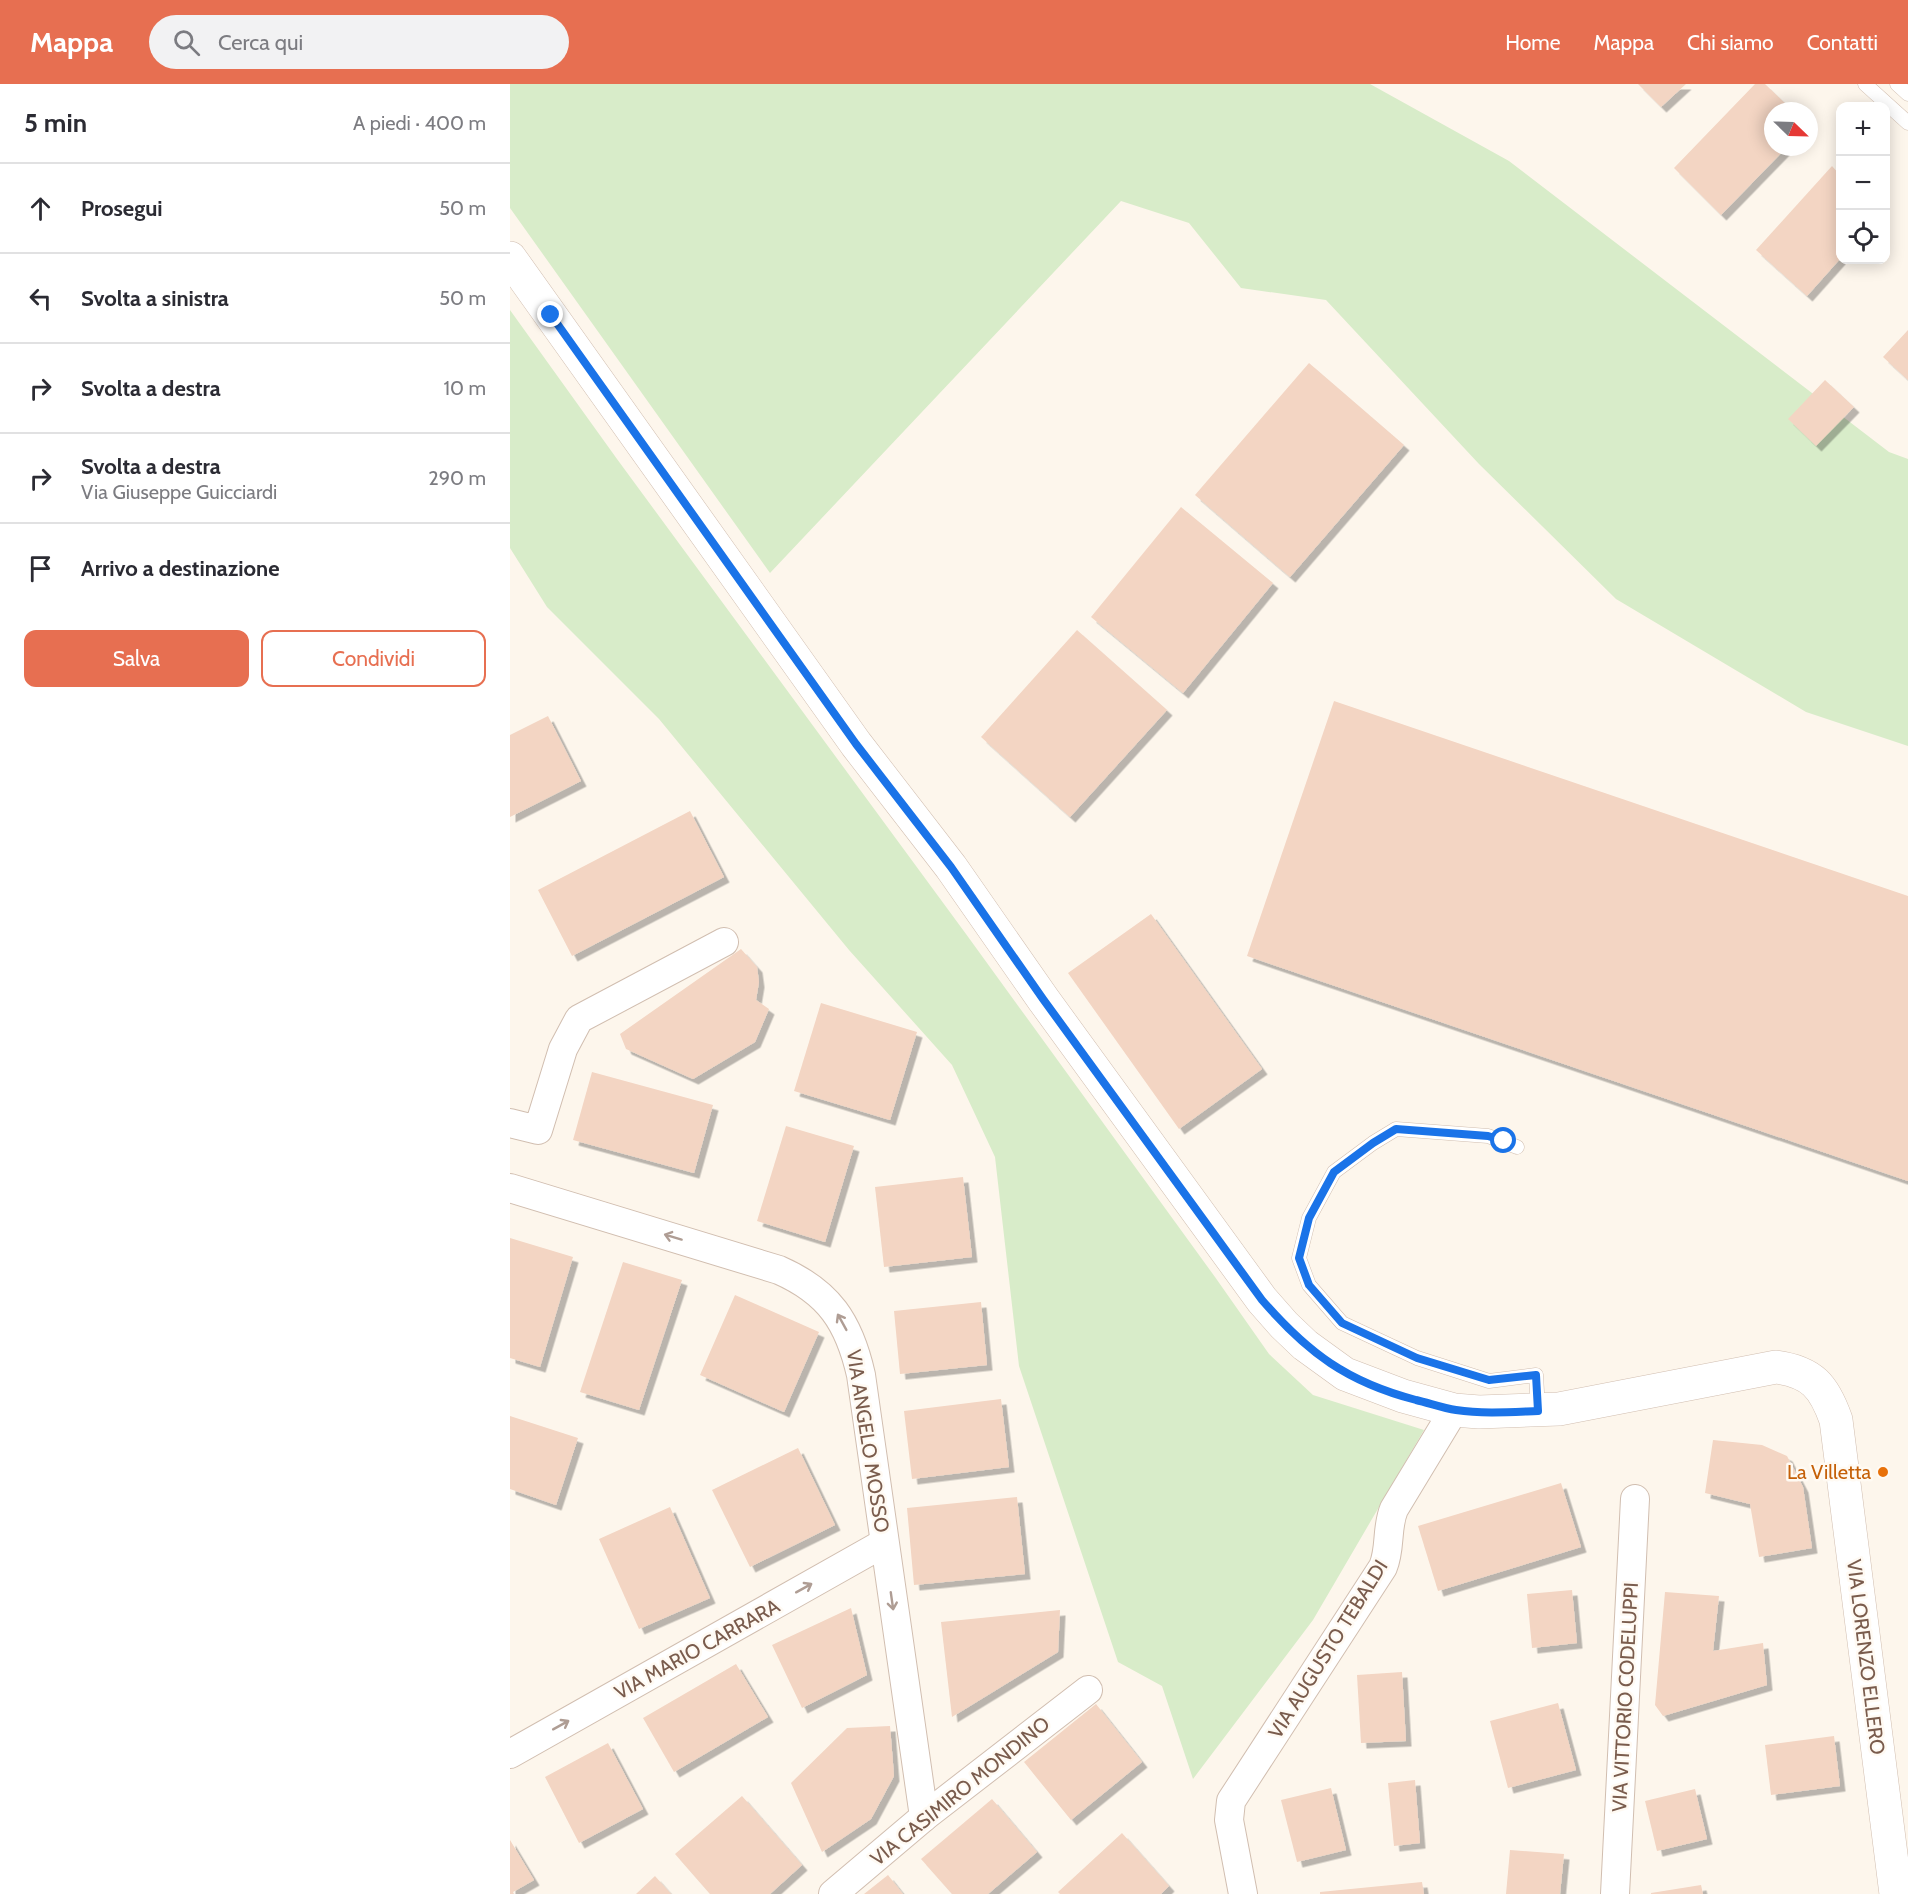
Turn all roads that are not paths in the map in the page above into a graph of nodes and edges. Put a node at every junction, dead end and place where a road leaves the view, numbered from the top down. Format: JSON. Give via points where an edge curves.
{"nodes":[{"id":1,"x":1865,"y":84,"type":"edge"},
{"id":2,"x":1897,"y":84,"type":"edge"},
{"id":3,"x":1908,"y":94,"type":"edge"},
{"id":4,"x":1908,"y":123,"type":"edge"},
{"id":5,"x":510,"y":258,"type":"edge"},
{"id":6,"x":724,"y":942,"type":"dead end"},
{"id":7,"x":510,"y":1123,"type":"edge"},
{"id":8,"x":1518,"y":1147,"type":"dead end"},
{"id":9,"x":510,"y":1188,"type":"edge"},
{"id":10,"x":1454,"y":1410,"type":"junction"},
{"id":11,"x":1538,"y":1411,"type":"junction"},
{"id":12,"x":1635,"y":1499,"type":"dead end"},
{"id":13,"x":884,"y":1544,"type":"junction"},
{"id":14,"x":1088,"y":1690,"type":"dead end"},
{"id":15,"x":510,"y":1754,"type":"edge"},
{"id":16,"x":924,"y":1816,"type":"junction"},
{"id":17,"x":833,"y":1894,"type":"edge"},
{"id":18,"x":1243,"y":1894,"type":"edge"},
{"id":19,"x":1615,"y":1894,"type":"edge"},
{"id":20,"x":1896,"y":1894,"type":"edge"}],
"edges":[{"from":1,"to":4,"type":"lane"},
{"from":2,"to":3,"type":"lane"},
{"from":5,"to":10,"type":"street","name":"VIA LORENZO ELLERO","via":[[849,734],[951,867],[1262,1300],[1305,1345],[1345,1374]]},
{"from":6,"to":7,"type":"street","via":[[579,1019],[564,1049],[538,1130]]},
{"from":8,"to":11,"type":"lane","via":[[1488,1136],[1396,1129],[1334,1172],[1309,1218],[1299,1258],[1309,1285],[1342,1323],[1417,1358],[1489,1380],[1536,1375]]},
{"from":13,"to":9,"type":"street","name":"VIA ANGELO MOSSO","one_way":true,"via":[[856,1354],[839,1316],[827,1301],[799,1279],[759,1263]]},
{"from":10,"to":11,"type":"street","name":"VIA LORENZO ELLERO"},
{"from":10,"to":18,"type":"street","name":"VIA AUGUSTO TEBALDI","via":[[1394,1509],[1383,1567],[1231,1801],[1229,1820]]},
{"from":11,"to":20,"type":"street","name":"VIA LORENZO ELLERO","via":[[1776,1366],[1808,1376],[1821,1388],[1836,1420]]},
{"from":12,"to":19,"type":"street","name":"VIA VITTORIO CODELUPPI"},
{"from":15,"to":13,"type":"street","name":"VIA MARIO CARRARA","one_way":true},
{"from":13,"to":16,"type":"street","name":"VIA ANGELO MOSSO","one_way":true},
{"from":14,"to":16,"type":"street","name":"VIA CASIMIRO MONDINO"},
{"from":16,"to":17,"type":"street","name":"VIA CASIMIRO MONDINO"}]}
